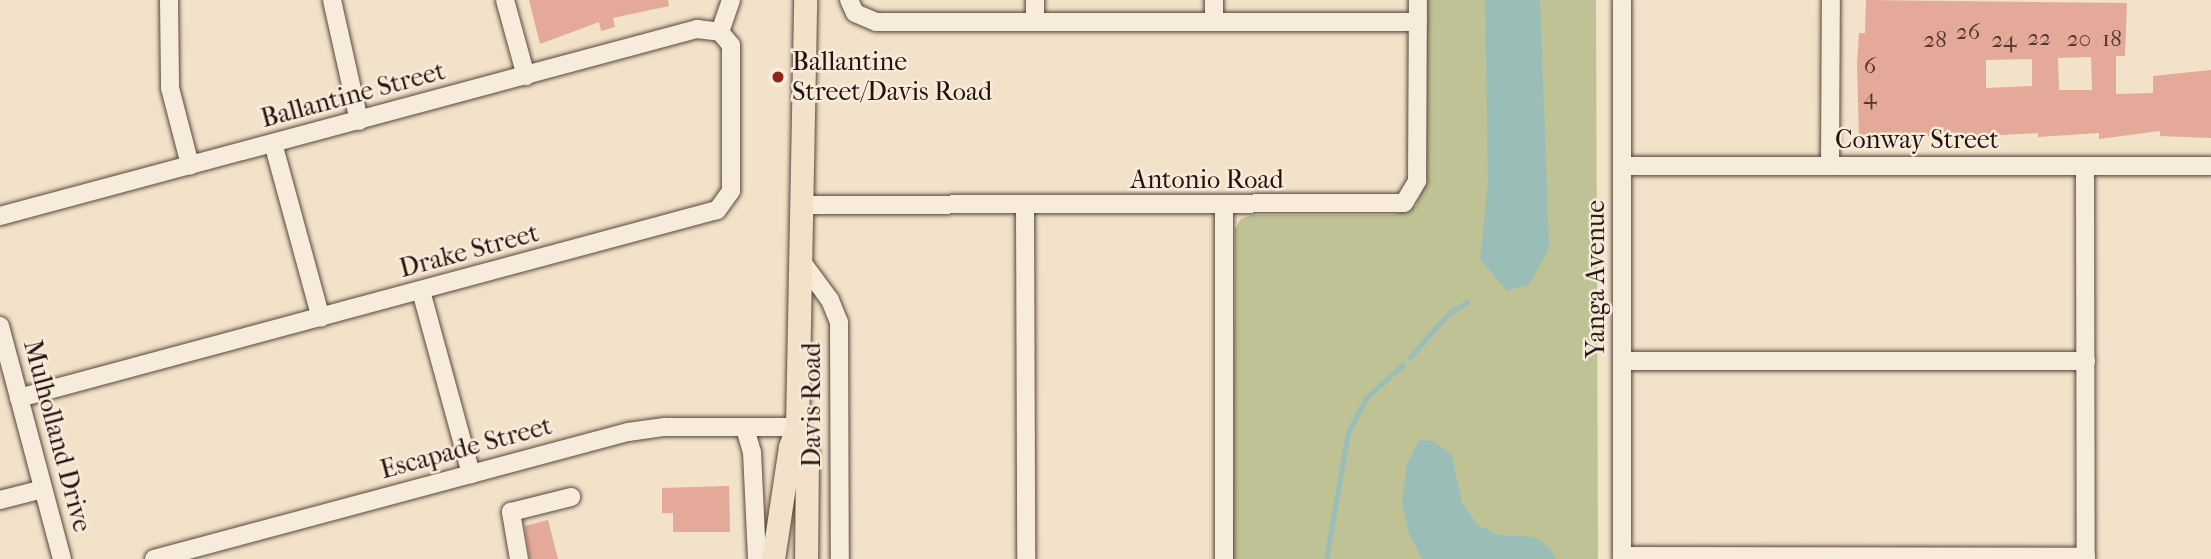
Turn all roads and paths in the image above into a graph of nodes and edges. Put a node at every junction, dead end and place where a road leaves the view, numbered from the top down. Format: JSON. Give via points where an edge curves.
{"nodes":[{"id":1,"x":169,"y":0,"type":"edge"},
{"id":2,"x":332,"y":0,"type":"edge"},
{"id":3,"x":505,"y":0,"type":"edge"},
{"id":4,"x":731,"y":0,"type":"edge"},
{"id":5,"x":805,"y":0,"type":"edge"},
{"id":6,"x":1035,"y":0,"type":"edge"},
{"id":7,"x":1214,"y":0,"type":"edge"},
{"id":8,"x":1418,"y":0,"type":"edge"},
{"id":9,"x":1622,"y":0,"type":"edge"},
{"id":10,"x":1831,"y":0,"type":"edge"},
{"id":11,"x":852,"y":7,"type":"edge"},
{"id":12,"x":1035,"y":22,"type":"junction"},
{"id":13,"x":1214,"y":22,"type":"junction"},
{"id":14,"x":1418,"y":22,"type":"junction"},
{"id":15,"x":720,"y":32,"type":"junction"},
{"id":16,"x":526,"y":76,"type":"junction"},
{"id":17,"x":359,"y":121,"type":"junction"},
{"id":18,"x":273,"y":143,"type":"junction"},
{"id":19,"x":190,"y":165,"type":"junction"},
{"id":20,"x":1622,"y":166,"type":"junction"},
{"id":21,"x":1830,"y":166,"type":"junction"},
{"id":22,"x":2211,"y":166,"type":"edge"},
{"id":23,"x":2085,"y":167,"type":"junction"},
{"id":24,"x":803,"y":205,"type":"junction"},
{"id":25,"x":1026,"y":206,"type":"junction"},
{"id":26,"x":1224,"y":206,"type":"junction"},
{"id":27,"x":0,"y":216,"type":"edge"},
{"id":28,"x":802,"y":262,"type":"junction"},
{"id":29,"x":421,"y":291,"type":"junction"},
{"id":30,"x":321,"y":318,"type":"junction"},
{"id":31,"x":0,"y":326,"type":"edge"},
{"id":32,"x":1622,"y":361,"type":"junction"},
{"id":33,"x":2086,"y":361,"type":"junction"},
{"id":34,"x":19,"y":398,"type":"junction"},
{"id":35,"x":797,"y":426,"type":"junction"},
{"id":36,"x":745,"y":428,"type":"junction"},
{"id":37,"x":471,"y":474,"type":"junction"},
{"id":38,"x":43,"y":489,"type":"junction"},
{"id":39,"x":571,"y":497,"type":"dead end"},
{"id":40,"x":0,"y":500,"type":"edge"},
{"id":41,"x":1622,"y":557,"type":"edge"},
{"id":42,"x":1826,"y":557,"type":"edge"},
{"id":43,"x":2086,"y":558,"type":"edge"},
{"id":44,"x":62,"y":559,"type":"edge"},
{"id":45,"x":154,"y":559,"type":"edge"},
{"id":46,"x":519,"y":559,"type":"edge"},
{"id":47,"x":758,"y":559,"type":"edge"},
{"id":48,"x":773,"y":559,"type":"edge"},
{"id":49,"x":806,"y":559,"type":"edge"},
{"id":50,"x":840,"y":559,"type":"edge"},
{"id":51,"x":1026,"y":559,"type":"edge"},
{"id":52,"x":1224,"y":559,"type":"edge"}],
"edges":[{"from":1,"to":19,"type":"street","via":[[170,88]]},
{"from":2,"to":17,"type":"street"},
{"from":3,"to":16,"type":"street"},
{"from":4,"to":15,"type":"street"},
{"from":5,"to":24,"type":"main road","name":"Davis Road"},
{"from":6,"to":12,"type":"street"},
{"from":7,"to":13,"type":"street"},
{"from":8,"to":14,"type":"street","name":"Antonio Road"},
{"from":9,"to":20,"type":"street","name":"Yanga Avenue"},
{"from":10,"to":21,"type":"street"},
{"from":11,"to":12,"type":"street","via":[[876,22]]},
{"from":12,"to":13,"type":"street"},
{"from":13,"to":14,"type":"street"},
{"from":14,"to":26,"type":"street","name":"Antonio Road","via":[[1418,181],[1409,198],[1387,206]]},
{"from":15,"to":16,"type":"street","name":"Ballantine Street","via":[[697,30]]},
{"from":15,"to":29,"type":"street","name":"Drake Street","via":[[731,51],[731,191],[723,206]]},
{"from":16,"to":17,"type":"street","name":"Ballantine Street"},
{"from":17,"to":18,"type":"street","name":"Ballantine Street"},
{"from":18,"to":19,"type":"street","name":"Ballantine Street"},
{"from":18,"to":30,"type":"street"},
{"from":19,"to":27,"type":"street","name":"Ballantine Street"},
{"from":20,"to":21,"type":"street","name":"Conway Street"},
{"from":20,"to":32,"type":"street","name":"Yanga Avenue"},
{"from":21,"to":23,"type":"street","name":"Conway Street"},
{"from":22,"to":23,"type":"street","name":"Conway Street"},
{"from":23,"to":33,"type":"street"},
{"from":24,"to":25,"type":"street","name":"Antonio Road"},
{"from":24,"to":28,"type":"main road","name":"Davis Road"},
{"from":25,"to":26,"type":"street","name":"Antonio Road"},
{"from":25,"to":51,"type":"street"},
{"from":26,"to":52,"type":"street"},
{"from":28,"to":35,"type":"main road","name":"Davis Road"},
{"from":28,"to":50,"type":"street","name":"Davis Road","via":[[830,300],[839,322]]},
{"from":29,"to":30,"type":"street","name":"Drake Street"},
{"from":29,"to":37,"type":"street"},
{"from":30,"to":34,"type":"street","name":"Drake Street"},
{"from":31,"to":34,"type":"street","name":"Mulholland Drive"},
{"from":32,"to":33,"type":"street"},
{"from":32,"to":41,"type":"street","name":"Yanga Avenue"},
{"from":33,"to":43,"type":"street"},
{"from":34,"to":38,"type":"street","name":"Mulholland Drive"},
{"from":35,"to":36,"type":"street","name":"Escapade Street"},
{"from":35,"to":48,"type":"main road","name":"Davis Road"},
{"from":35,"to":49,"type":"main road","name":"Davis Road","via":[[807,454]]},
{"from":36,"to":37,"type":"street","name":"Escapade Street","via":[[649,428]]},
{"from":36,"to":47,"type":"street","via":[[752,452]]},
{"from":37,"to":45,"type":"street","name":"Escapade Street"},
{"from":38,"to":40,"type":"street"},
{"from":38,"to":44,"type":"street","name":"Mulholland Drive"},
{"from":39,"to":46,"type":"street","via":[[512,512]]},
{"from":41,"to":42,"type":"street"},
{"from":42,"to":43,"type":"street"}]}
